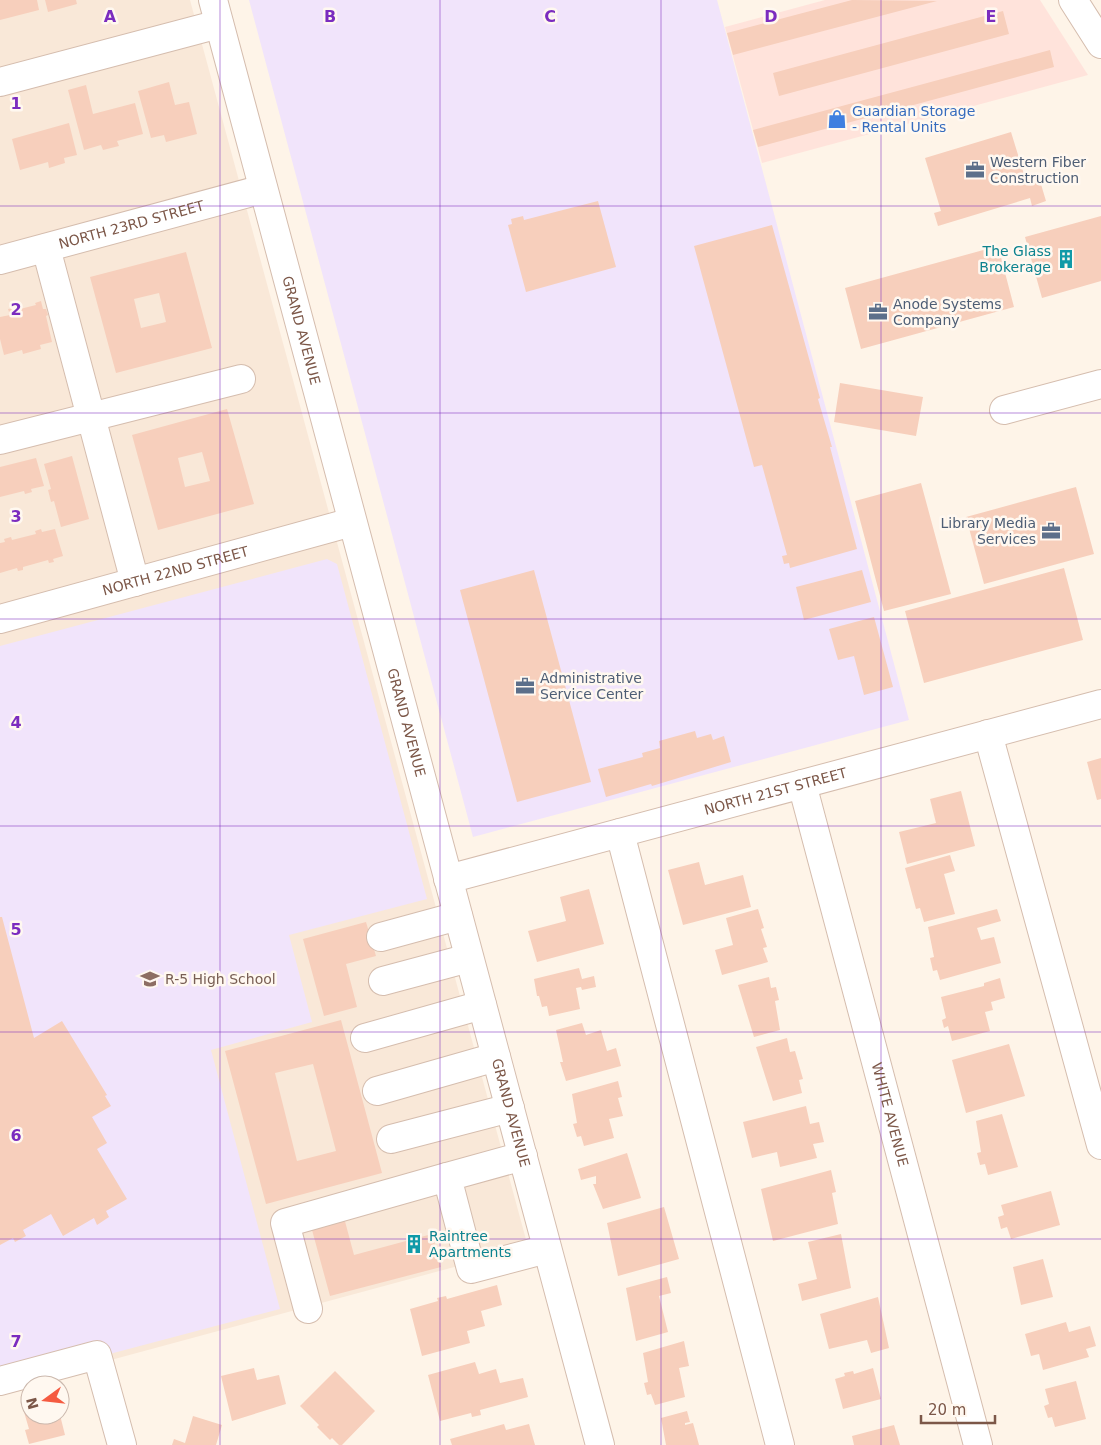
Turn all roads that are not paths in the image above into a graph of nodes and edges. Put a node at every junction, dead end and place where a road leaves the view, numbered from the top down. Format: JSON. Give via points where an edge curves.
{"nodes":[{"id":1,"x":1073,"y":0,"type":"edge"},
{"id":2,"x":216,"y":12,"type":"edge"},
{"id":3,"x":1101,"y":44,"type":"edge"},
{"id":4,"x":0,"y":82,"type":"edge"},
{"id":5,"x":263,"y":189,"type":"junction"},
{"id":6,"x":46,"y":248,"type":"junction"},
{"id":7,"x":0,"y":260,"type":"edge"},
{"id":8,"x":241,"y":379,"type":"dead end"},
{"id":9,"x":1101,"y":384,"type":"edge"},
{"id":10,"x":1004,"y":410,"type":"dead end"},
{"id":11,"x":90,"y":417,"type":"junction"},
{"id":12,"x":0,"y":440,"type":"edge"},
{"id":13,"x":352,"y":522,"type":"junction"},
{"id":14,"x":135,"y":582,"type":"junction"},
{"id":15,"x":0,"y":619,"type":"edge"},
{"id":16,"x":1101,"y":704,"type":"edge"},
{"id":17,"x":988,"y":734,"type":"junction"},
{"id":18,"x":802,"y":784,"type":"junction"},
{"id":19,"x":620,"y":833,"type":"junction"},
{"id":20,"x":448,"y":879,"type":"junction"},
{"id":21,"x":458,"y":916,"type":"junction"},
{"id":22,"x":381,"y":937,"type":"dead end"},
{"id":23,"x":469,"y":958,"type":"junction"},
{"id":24,"x":383,"y":981,"type":"dead end"},
{"id":25,"x":482,"y":1005,"type":"junction"},
{"id":26,"x":365,"y":1038,"type":"dead end"},
{"id":27,"x":496,"y":1057,"type":"junction"},
{"id":28,"x":377,"y":1090,"type":"dead end"},
{"id":29,"x":510,"y":1108,"type":"junction"},
{"id":30,"x":391,"y":1139,"type":"dead end"},
{"id":31,"x":1101,"y":1145,"type":"edge"},
{"id":32,"x":523,"y":1156,"type":"junction"},
{"id":33,"x":447,"y":1177,"type":"junction"},
{"id":34,"x":548,"y":1249,"type":"junction"},
{"id":35,"x":308,"y":1309,"type":"dead end"},
{"id":36,"x":0,"y":1381,"type":"edge"},
{"id":37,"x":122,"y":1445,"type":"edge"},
{"id":38,"x":600,"y":1445,"type":"edge"},
{"id":39,"x":780,"y":1445,"type":"edge"},
{"id":40,"x":978,"y":1445,"type":"edge"}],
"edges":[{"from":1,"to":3,"type":"street"},
{"from":2,"to":4,"type":"street"},
{"from":2,"to":5,"type":"street","name":"GRAND AVENUE"},
{"from":5,"to":6,"type":"street","name":"NORTH 23RD STREET"},
{"from":5,"to":13,"type":"street","name":"GRAND AVENUE"},
{"from":6,"to":7,"type":"street","name":"NORTH 23RD STREET"},
{"from":6,"to":11,"type":"street"},
{"from":8,"to":11,"type":"street"},
{"from":9,"to":10,"type":"street"},
{"from":11,"to":12,"type":"street"},
{"from":11,"to":14,"type":"street"},
{"from":13,"to":14,"type":"street","name":"NORTH 22ND STREET"},
{"from":13,"to":20,"type":"street","name":"GRAND AVENUE"},
{"from":14,"to":15,"type":"street","name":"NORTH 22ND STREET"},
{"from":16,"to":17,"type":"street","name":"NORTH 21ST STREET"},
{"from":17,"to":18,"type":"street","name":"NORTH 21ST STREET"},
{"from":17,"to":31,"type":"street"},
{"from":18,"to":19,"type":"street","name":"NORTH 21ST STREET"},
{"from":18,"to":40,"type":"street","name":"WHITE AVENUE"},
{"from":19,"to":20,"type":"street","name":"NORTH 21ST STREET"},
{"from":19,"to":39,"type":"street"},
{"from":20,"to":21,"type":"street","name":"GRAND AVENUE"},
{"from":21,"to":22,"type":"street"},
{"from":21,"to":23,"type":"street","name":"GRAND AVENUE"},
{"from":23,"to":24,"type":"street"},
{"from":23,"to":25,"type":"street","name":"GRAND AVENUE"},
{"from":25,"to":26,"type":"street"},
{"from":25,"to":27,"type":"street","name":"GRAND AVENUE"},
{"from":27,"to":28,"type":"street"},
{"from":27,"to":29,"type":"street","name":"GRAND AVENUE"},
{"from":29,"to":30,"type":"street"},
{"from":29,"to":32,"type":"street","name":"GRAND AVENUE"},
{"from":32,"to":33,"type":"street"},
{"from":32,"to":34,"type":"street","name":"GRAND AVENUE"},
{"from":33,"to":34,"type":"street","via":[[472,1269]]},
{"from":33,"to":35,"type":"street","via":[[285,1224]]},
{"from":34,"to":38,"type":"street","name":"GRAND AVENUE"},
{"from":36,"to":37,"type":"street","via":[[97,1355]]}]}
